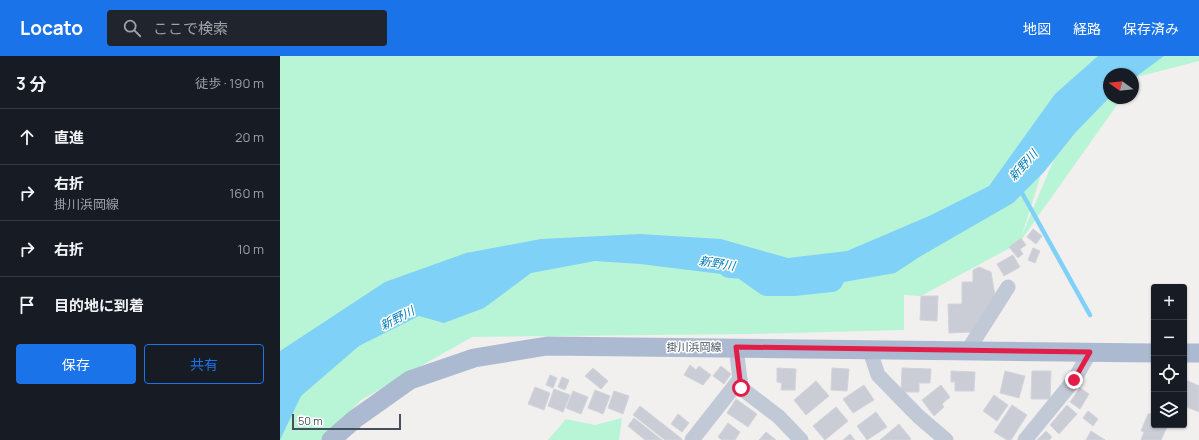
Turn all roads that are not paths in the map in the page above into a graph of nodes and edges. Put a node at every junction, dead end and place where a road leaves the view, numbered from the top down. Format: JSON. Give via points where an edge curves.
{"nodes":[{"id":1,"x":1008,"y":288,"type":"dead end"},
{"id":2,"x":736,"y":347,"type":"junction"},
{"id":3,"x":869,"y":348,"type":"junction"},
{"id":4,"x":968,"y":350,"type":"junction"},
{"id":5,"x":1090,"y":352,"type":"junction"},
{"id":6,"x":1151,"y":353,"type":"edge"},
{"id":7,"x":1187,"y":353,"type":"edge"},
{"id":8,"x":1199,"y":353,"type":"edge"},
{"id":9,"x":740,"y":379,"type":"junction"},
{"id":10,"x":332,"y":440,"type":"edge"},
{"id":11,"x":692,"y":440,"type":"edge"},
{"id":12,"x":801,"y":440,"type":"edge"},
{"id":13,"x":946,"y":440,"type":"edge"},
{"id":14,"x":1025,"y":440,"type":"edge"}],
"edges":[{"from":1,"to":4,"type":"street"},
{"from":2,"to":3,"type":"main road","name":"掛川浜岡線"},
{"from":2,"to":9,"type":"street"},
{"from":2,"to":10,"type":"main road","name":"掛川浜岡線","via":[[547,346],[474,358],[410,380],[354,419]]},
{"from":3,"to":4,"type":"main road","name":"掛川浜岡線"},
{"from":3,"to":13,"type":"street","via":[[878,375]]},
{"from":4,"to":5,"type":"main road","name":"掛川浜岡線"},
{"from":5,"to":6,"type":"main road","name":"掛川浜岡線"},
{"from":5,"to":14,"type":"street","via":[[1074,380]]},
{"from":7,"to":8,"type":"main road"},
{"from":9,"to":11,"type":"street"},
{"from":9,"to":12,"type":"street","via":[[741,388],[779,417]]}]}
